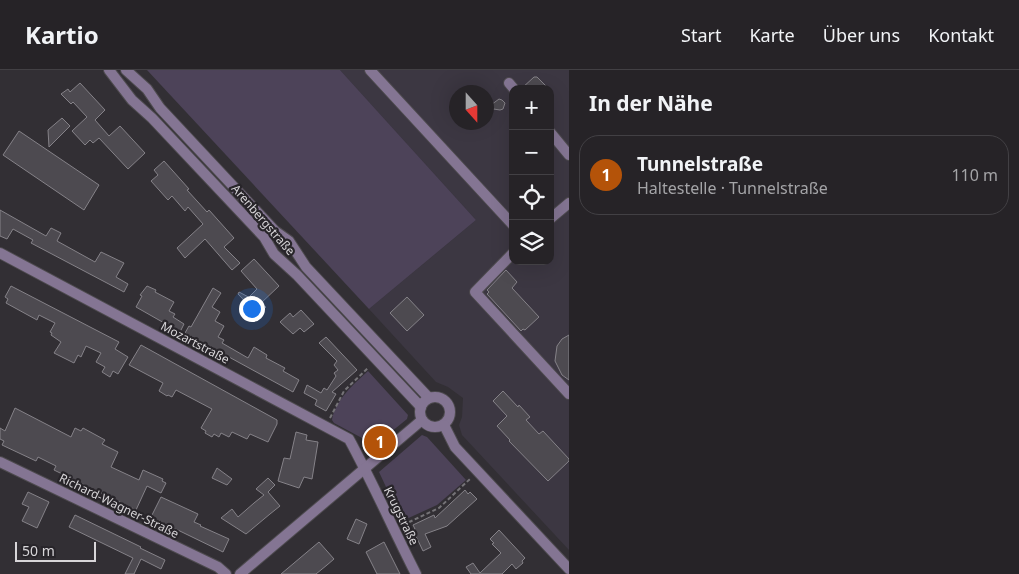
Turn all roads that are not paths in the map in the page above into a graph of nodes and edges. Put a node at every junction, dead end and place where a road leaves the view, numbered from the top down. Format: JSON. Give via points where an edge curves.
{"nodes":[{"id":1,"x":109,"y":70,"type":"edge"},
{"id":2,"x":126,"y":70,"type":"edge"},
{"id":3,"x":370,"y":70,"type":"edge"},
{"id":4,"x":554,"y":137,"type":"edge"},
{"id":5,"x":569,"y":155,"type":"edge"},
{"id":6,"x":569,"y":203,"type":"edge"},
{"id":7,"x":554,"y":216,"type":"edge"},
{"id":8,"x":509,"y":222,"type":"edge"},
{"id":9,"x":0,"y":253,"type":"edge"},
{"id":10,"x":509,"y":257,"type":"edge"},
{"id":11,"x":569,"y":394,"type":"edge"},
{"id":12,"x":429,"y":398,"type":"junction"},
{"id":13,"x":421,"y":407,"type":"junction"},
{"id":14,"x":422,"y":420,"type":"junction"},
{"id":15,"x":444,"y":425,"type":"junction"},
{"id":16,"x":0,"y":462,"type":"edge"},
{"id":17,"x":365,"y":468,"type":"junction"},
{"id":18,"x":569,"y":569,"type":"edge"},
{"id":19,"x":226,"y":574,"type":"edge"},
{"id":20,"x":240,"y":574,"type":"edge"},
{"id":21,"x":416,"y":574,"type":"edge"}],
"edges":[{"from":1,"to":13,"type":"street","name":"Arenbergstraße","via":[[132,100],[264,237],[274,254]]},
{"from":2,"to":12,"type":"street","name":"Arenbergstraße","via":[[147,89],[160,108],[275,231],[289,241],[306,267]]},
{"from":3,"to":8,"type":"street"},
{"from":4,"to":5,"type":"street"},
{"from":6,"to":7,"type":"street"},
{"from":9,"to":17,"type":"street","name":"Mozartstraße","via":[[349,439]]},
{"from":10,"to":11,"type":"street","via":[[475,292]]},
{"from":12,"to":13,"type":"street"},
{"from":12,"to":15,"type":"street","name":"Arenbergstraße","via":[[437,397],[449,405],[449,420]]},
{"from":13,"to":14,"type":"street"},
{"from":14,"to":15,"type":"street","via":[[428,426]]},
{"from":14,"to":17,"type":"street"},
{"from":15,"to":18,"type":"street","via":[[456,447]]},
{"from":16,"to":19,"type":"street","name":"Richard-Wagner-Straße","via":[[218,567]]},
{"from":17,"to":20,"type":"street"},
{"from":17,"to":21,"type":"street","name":"Krugstraße"}]}
